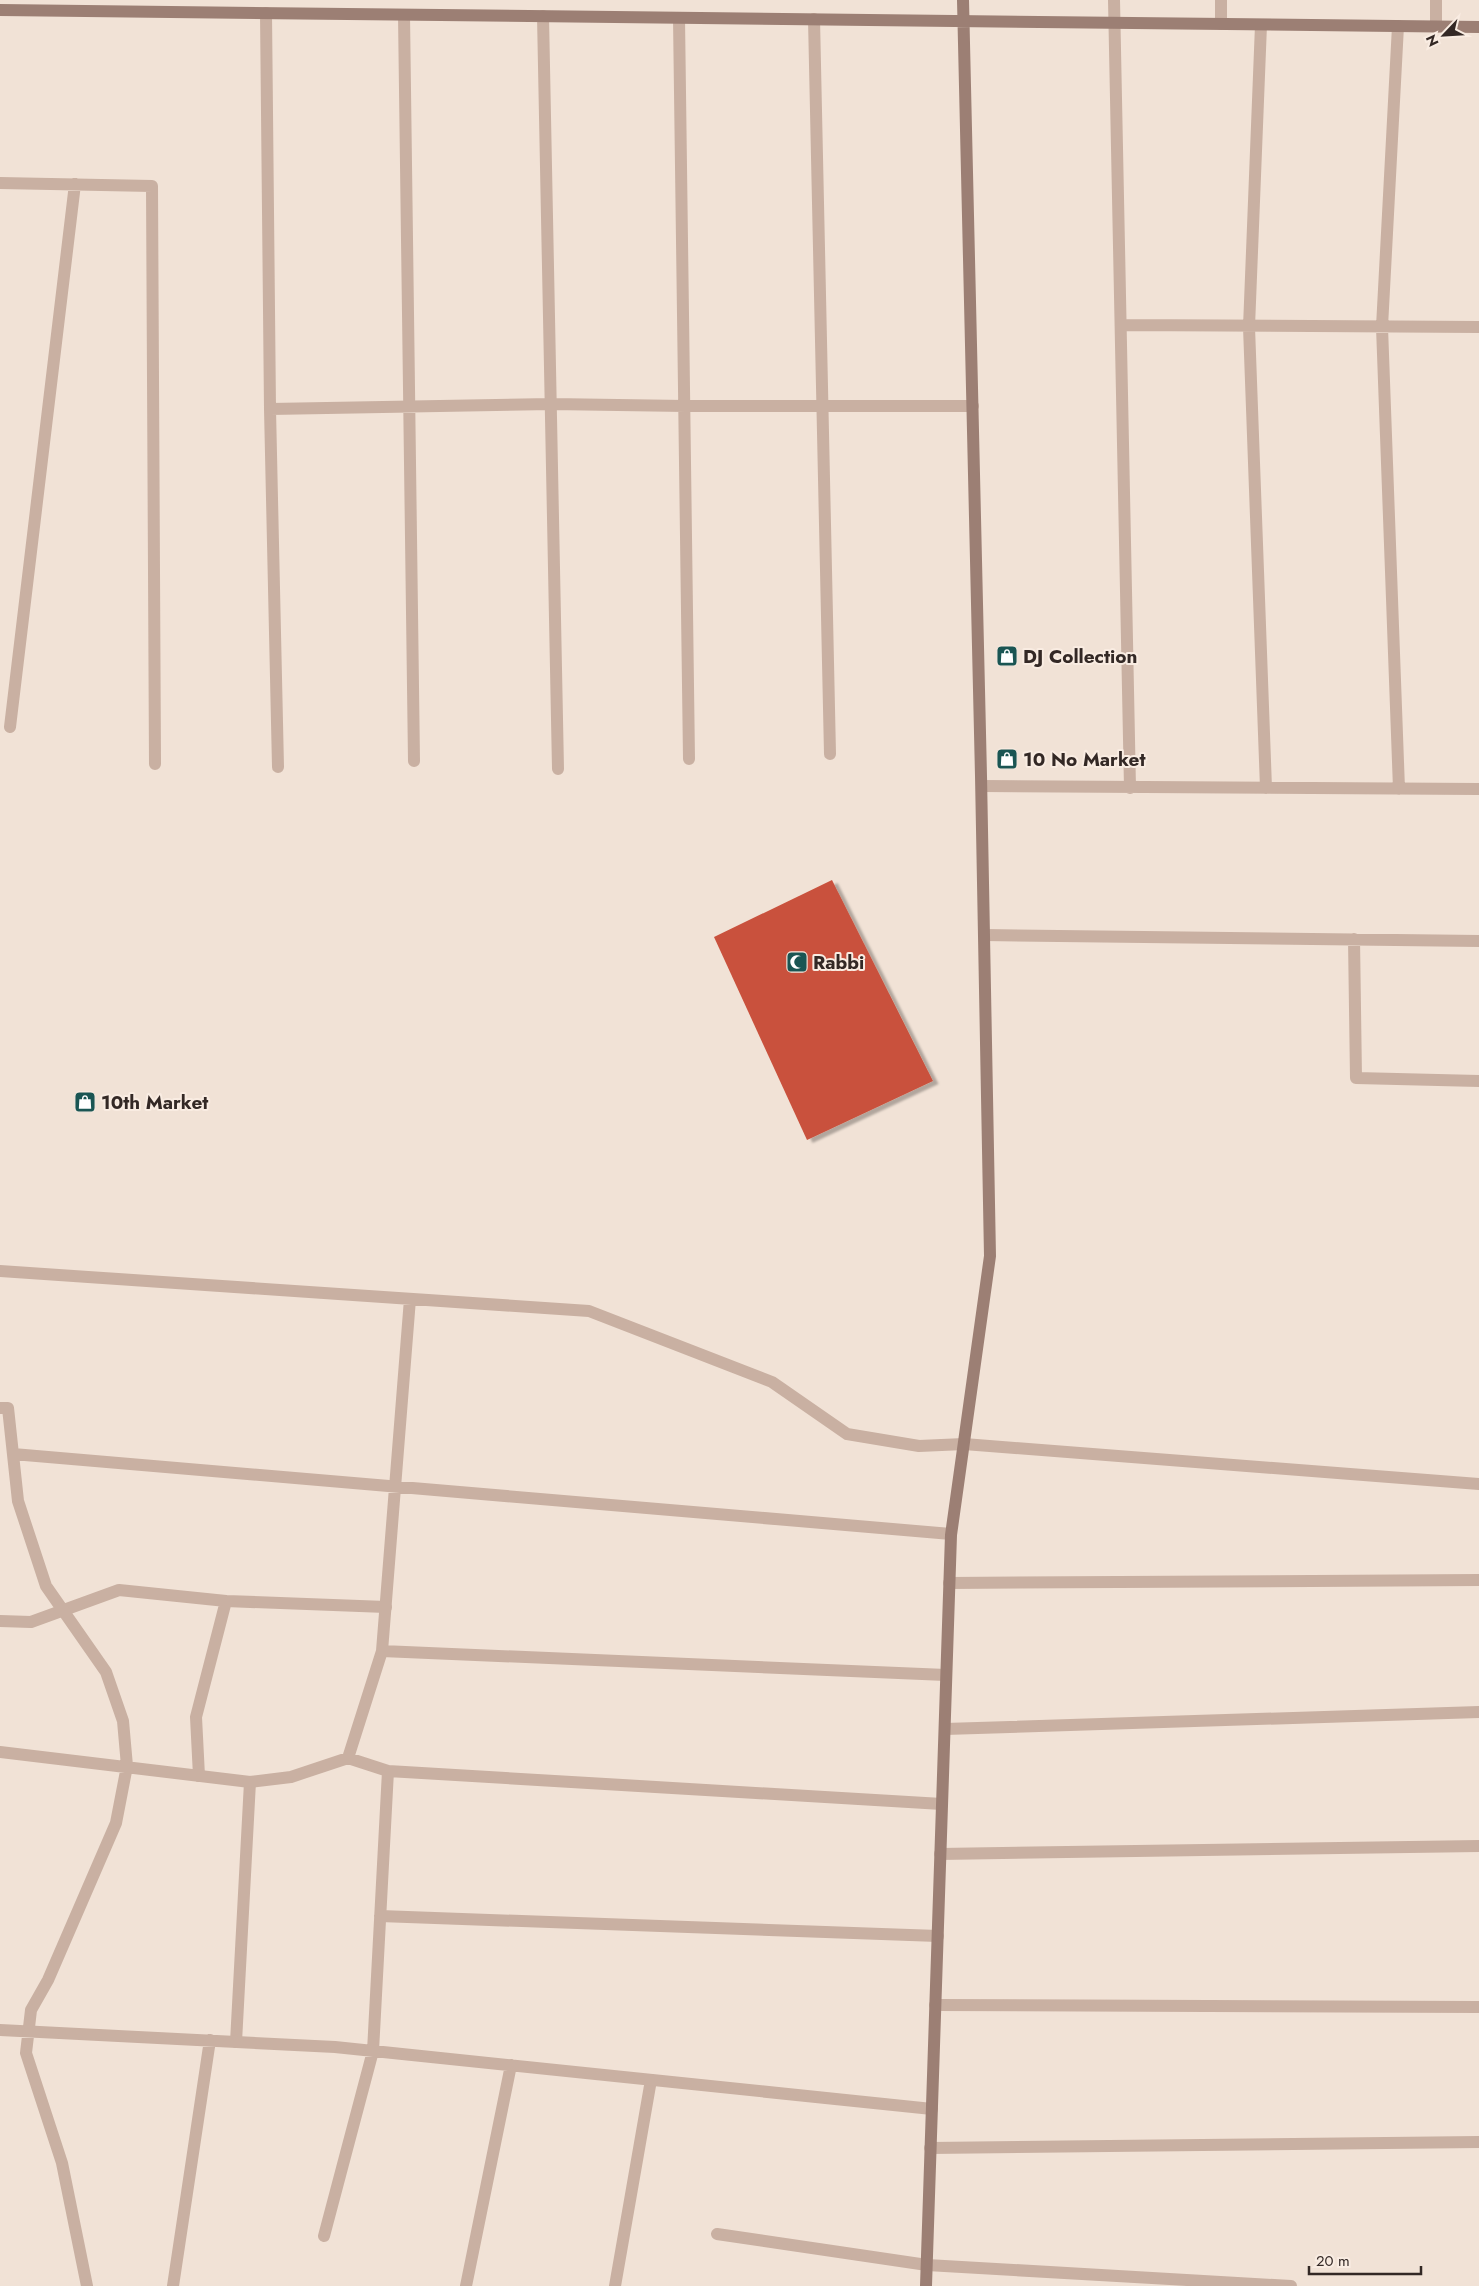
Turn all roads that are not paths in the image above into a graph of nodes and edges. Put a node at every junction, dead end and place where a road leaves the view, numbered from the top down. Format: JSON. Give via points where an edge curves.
{"nodes":[{"id":1,"x":963,"y":0,"type":"edge"},
{"id":2,"x":1114,"y":0,"type":"edge"},
{"id":3,"x":1222,"y":0,"type":"edge"},
{"id":4,"x":1436,"y":0,"type":"edge"},
{"id":5,"x":0,"y":10,"type":"edge"},
{"id":6,"x":266,"y":13,"type":"junction"},
{"id":7,"x":404,"y":15,"type":"junction"},
{"id":8,"x":543,"y":16,"type":"junction"},
{"id":9,"x":680,"y":18,"type":"junction"},
{"id":10,"x":814,"y":19,"type":"junction"},
{"id":11,"x":963,"y":21,"type":"junction"},
{"id":12,"x":1114,"y":23,"type":"junction"},
{"id":13,"x":1221,"y":24,"type":"junction"},
{"id":14,"x":1261,"y":25,"type":"junction"},
{"id":15,"x":1398,"y":26,"type":"junction"},
{"id":16,"x":1436,"y":27,"type":"junction"},
{"id":17,"x":1479,"y":27,"type":"edge"},
{"id":18,"x":0,"y":182,"type":"edge"},
{"id":19,"x":75,"y":184,"type":"junction"},
{"id":20,"x":1121,"y":325,"type":"junction"},
{"id":21,"x":1249,"y":327,"type":"junction"},
{"id":22,"x":1382,"y":327,"type":"junction"},
{"id":23,"x":1479,"y":327,"type":"edge"},
{"id":24,"x":551,"y":404,"type":"junction"},
{"id":25,"x":685,"y":406,"type":"junction"},
{"id":26,"x":822,"y":406,"type":"junction"},
{"id":27,"x":973,"y":406,"type":"junction"},
{"id":28,"x":408,"y":407,"type":"junction"},
{"id":29,"x":270,"y":409,"type":"junction"},
{"id":30,"x":10,"y":727,"type":"dead end"},
{"id":31,"x":830,"y":754,"type":"dead end"},
{"id":32,"x":689,"y":759,"type":"dead end"},
{"id":33,"x":414,"y":761,"type":"dead end"},
{"id":34,"x":155,"y":764,"type":"dead end"},
{"id":35,"x":278,"y":766,"type":"dead end"},
{"id":36,"x":558,"y":768,"type":"dead end"},
{"id":37,"x":982,"y":786,"type":"junction"},
{"id":38,"x":1130,"y":788,"type":"junction"},
{"id":39,"x":1266,"y":788,"type":"junction"},
{"id":40,"x":1399,"y":789,"type":"junction"},
{"id":41,"x":1479,"y":790,"type":"edge"},
{"id":42,"x":984,"y":935,"type":"junction"},
{"id":43,"x":1354,"y":939,"type":"junction"},
{"id":44,"x":1479,"y":941,"type":"edge"},
{"id":45,"x":1479,"y":1080,"type":"edge"},
{"id":46,"x":0,"y":1271,"type":"edge"},
{"id":47,"x":410,"y":1299,"type":"junction"},
{"id":48,"x":0,"y":1408,"type":"edge"},
{"id":49,"x":964,"y":1444,"type":"junction"},
{"id":50,"x":13,"y":1454,"type":"junction"},
{"id":51,"x":1479,"y":1484,"type":"edge"},
{"id":52,"x":396,"y":1487,"type":"junction"},
{"id":53,"x":951,"y":1534,"type":"junction"},
{"id":54,"x":1479,"y":1580,"type":"edge"},
{"id":55,"x":949,"y":1583,"type":"junction"},
{"id":56,"x":226,"y":1601,"type":"junction"},
{"id":57,"x":386,"y":1607,"type":"junction"},
{"id":58,"x":62,"y":1609,"type":"junction"},
{"id":59,"x":0,"y":1621,"type":"edge"},
{"id":60,"x":382,"y":1651,"type":"junction"},
{"id":61,"x":946,"y":1675,"type":"junction"},
{"id":62,"x":1479,"y":1712,"type":"edge"},
{"id":63,"x":945,"y":1730,"type":"junction"},
{"id":64,"x":0,"y":1752,"type":"edge"},
{"id":65,"x":348,"y":1758,"type":"junction"},
{"id":66,"x":127,"y":1766,"type":"junction"},
{"id":67,"x":388,"y":1771,"type":"junction"},
{"id":68,"x":199,"y":1776,"type":"junction"},
{"id":69,"x":250,"y":1782,"type":"junction"},
{"id":70,"x":942,"y":1804,"type":"junction"},
{"id":71,"x":1479,"y":1846,"type":"edge"},
{"id":72,"x":940,"y":1854,"type":"junction"},
{"id":73,"x":380,"y":1916,"type":"junction"},
{"id":74,"x":938,"y":1936,"type":"junction"},
{"id":75,"x":936,"y":2005,"type":"junction"},
{"id":76,"x":1479,"y":2007,"type":"edge"},
{"id":77,"x":0,"y":2030,"type":"edge"},
{"id":78,"x":28,"y":2031,"type":"junction"},
{"id":79,"x":210,"y":2040,"type":"junction"},
{"id":80,"x":236,"y":2042,"type":"junction"},
{"id":81,"x":373,"y":2051,"type":"junction"},
{"id":82,"x":511,"y":2065,"type":"junction"},
{"id":83,"x":650,"y":2080,"type":"junction"},
{"id":84,"x":932,"y":2109,"type":"junction"},
{"id":85,"x":1479,"y":2142,"type":"edge"},
{"id":86,"x":930,"y":2148,"type":"junction"},
{"id":87,"x":717,"y":2234,"type":"dead end"},
{"id":88,"x":324,"y":2236,"type":"dead end"},
{"id":89,"x":927,"y":2265,"type":"junction"},
{"id":90,"x":88,"y":2286,"type":"edge"},
{"id":91,"x":173,"y":2286,"type":"edge"},
{"id":92,"x":466,"y":2286,"type":"edge"},
{"id":93,"x":615,"y":2286,"type":"edge"},
{"id":94,"x":926,"y":2286,"type":"edge"},
{"id":95,"x":1291,"y":2286,"type":"edge"}],
"edges":[{"from":1,"to":11,"type":"street"},
{"from":2,"to":12,"type":"street"},
{"from":3,"to":13,"type":"street"},
{"from":4,"to":16,"type":"street"},
{"from":5,"to":6,"type":"street"},
{"from":6,"to":7,"type":"street"},
{"from":6,"to":29,"type":"street"},
{"from":7,"to":8,"type":"street"},
{"from":7,"to":28,"type":"street"},
{"from":8,"to":9,"type":"street"},
{"from":8,"to":24,"type":"street"},
{"from":9,"to":10,"type":"street"},
{"from":9,"to":25,"type":"street"},
{"from":10,"to":11,"type":"street"},
{"from":10,"to":26,"type":"street"},
{"from":11,"to":12,"type":"street"},
{"from":11,"to":27,"type":"street"},
{"from":12,"to":13,"type":"street"},
{"from":12,"to":20,"type":"street"},
{"from":13,"to":14,"type":"street"},
{"from":14,"to":15,"type":"street"},
{"from":14,"to":21,"type":"street"},
{"from":15,"to":16,"type":"street"},
{"from":15,"to":22,"type":"street"},
{"from":16,"to":17,"type":"street"},
{"from":18,"to":19,"type":"street"},
{"from":19,"to":30,"type":"street"},
{"from":19,"to":34,"type":"street","via":[[152,186]]},
{"from":20,"to":21,"type":"street"},
{"from":20,"to":38,"type":"street"},
{"from":21,"to":22,"type":"street"},
{"from":21,"to":39,"type":"street"},
{"from":22,"to":23,"type":"street"},
{"from":22,"to":40,"type":"street"},
{"from":24,"to":25,"type":"street"},
{"from":24,"to":28,"type":"street"},
{"from":24,"to":36,"type":"street"},
{"from":25,"to":26,"type":"street"},
{"from":25,"to":32,"type":"street"},
{"from":26,"to":27,"type":"street"},
{"from":26,"to":31,"type":"street"},
{"from":27,"to":37,"type":"street"},
{"from":28,"to":29,"type":"street"},
{"from":28,"to":33,"type":"street"},
{"from":29,"to":35,"type":"street"},
{"from":37,"to":38,"type":"street"},
{"from":37,"to":42,"type":"street"},
{"from":38,"to":39,"type":"street"},
{"from":39,"to":40,"type":"street"},
{"from":40,"to":41,"type":"street"},
{"from":42,"to":43,"type":"street"},
{"from":42,"to":49,"type":"street","via":[[990,1256]]},
{"from":43,"to":44,"type":"street"},
{"from":43,"to":45,"type":"street","via":[[1356,1078]]},
{"from":46,"to":47,"type":"street"},
{"from":47,"to":49,"type":"street","via":[[590,1311],[772,1382],[846,1434],[919,1446]]},
{"from":47,"to":52,"type":"street"},
{"from":48,"to":50,"type":"street","via":[[8,1408]]},
{"from":49,"to":51,"type":"street"},
{"from":49,"to":53,"type":"street"},
{"from":50,"to":52,"type":"street"},
{"from":50,"to":58,"type":"street","via":[[18,1500],[46,1586]]},
{"from":52,"to":53,"type":"street"},
{"from":52,"to":57,"type":"street"},
{"from":53,"to":55,"type":"street"},
{"from":54,"to":55,"type":"street"},
{"from":55,"to":61,"type":"street"},
{"from":56,"to":57,"type":"street"},
{"from":56,"to":58,"type":"street","via":[[119,1590]]},
{"from":56,"to":68,"type":"street","via":[[196,1717]]},
{"from":57,"to":60,"type":"street"},
{"from":58,"to":59,"type":"street","via":[[31,1622]]},
{"from":58,"to":66,"type":"street","via":[[106,1672],[122,1721]]},
{"from":60,"to":61,"type":"street"},
{"from":60,"to":65,"type":"street"},
{"from":61,"to":63,"type":"street"},
{"from":62,"to":63,"type":"street"},
{"from":63,"to":70,"type":"street"},
{"from":64,"to":66,"type":"street"},
{"from":65,"to":67,"type":"street"},
{"from":65,"to":69,"type":"street","via":[[291,1776]]},
{"from":66,"to":68,"type":"street"},
{"from":66,"to":78,"type":"street","via":[[116,1823],[48,1980],[30,2010]]},
{"from":67,"to":70,"type":"street"},
{"from":67,"to":73,"type":"street"},
{"from":68,"to":69,"type":"street"},
{"from":69,"to":80,"type":"street"},
{"from":70,"to":72,"type":"street"},
{"from":71,"to":72,"type":"street"},
{"from":72,"to":74,"type":"street"},
{"from":73,"to":74,"type":"street"},
{"from":73,"to":81,"type":"street"},
{"from":74,"to":75,"type":"street"},
{"from":75,"to":76,"type":"street"},
{"from":75,"to":84,"type":"street"},
{"from":77,"to":78,"type":"street"},
{"from":78,"to":79,"type":"street"},
{"from":78,"to":90,"type":"street","via":[[26,2053],[62,2163]]},
{"from":79,"to":80,"type":"street"},
{"from":79,"to":91,"type":"street"},
{"from":80,"to":81,"type":"street"},
{"from":81,"to":82,"type":"street"},
{"from":81,"to":88,"type":"street"},
{"from":82,"to":83,"type":"street"},
{"from":82,"to":92,"type":"street"},
{"from":83,"to":84,"type":"street"},
{"from":83,"to":93,"type":"street"},
{"from":84,"to":86,"type":"street"},
{"from":85,"to":86,"type":"street"},
{"from":86,"to":89,"type":"street"},
{"from":87,"to":89,"type":"street"},
{"from":89,"to":94,"type":"street"},
{"from":89,"to":95,"type":"street"}]}
